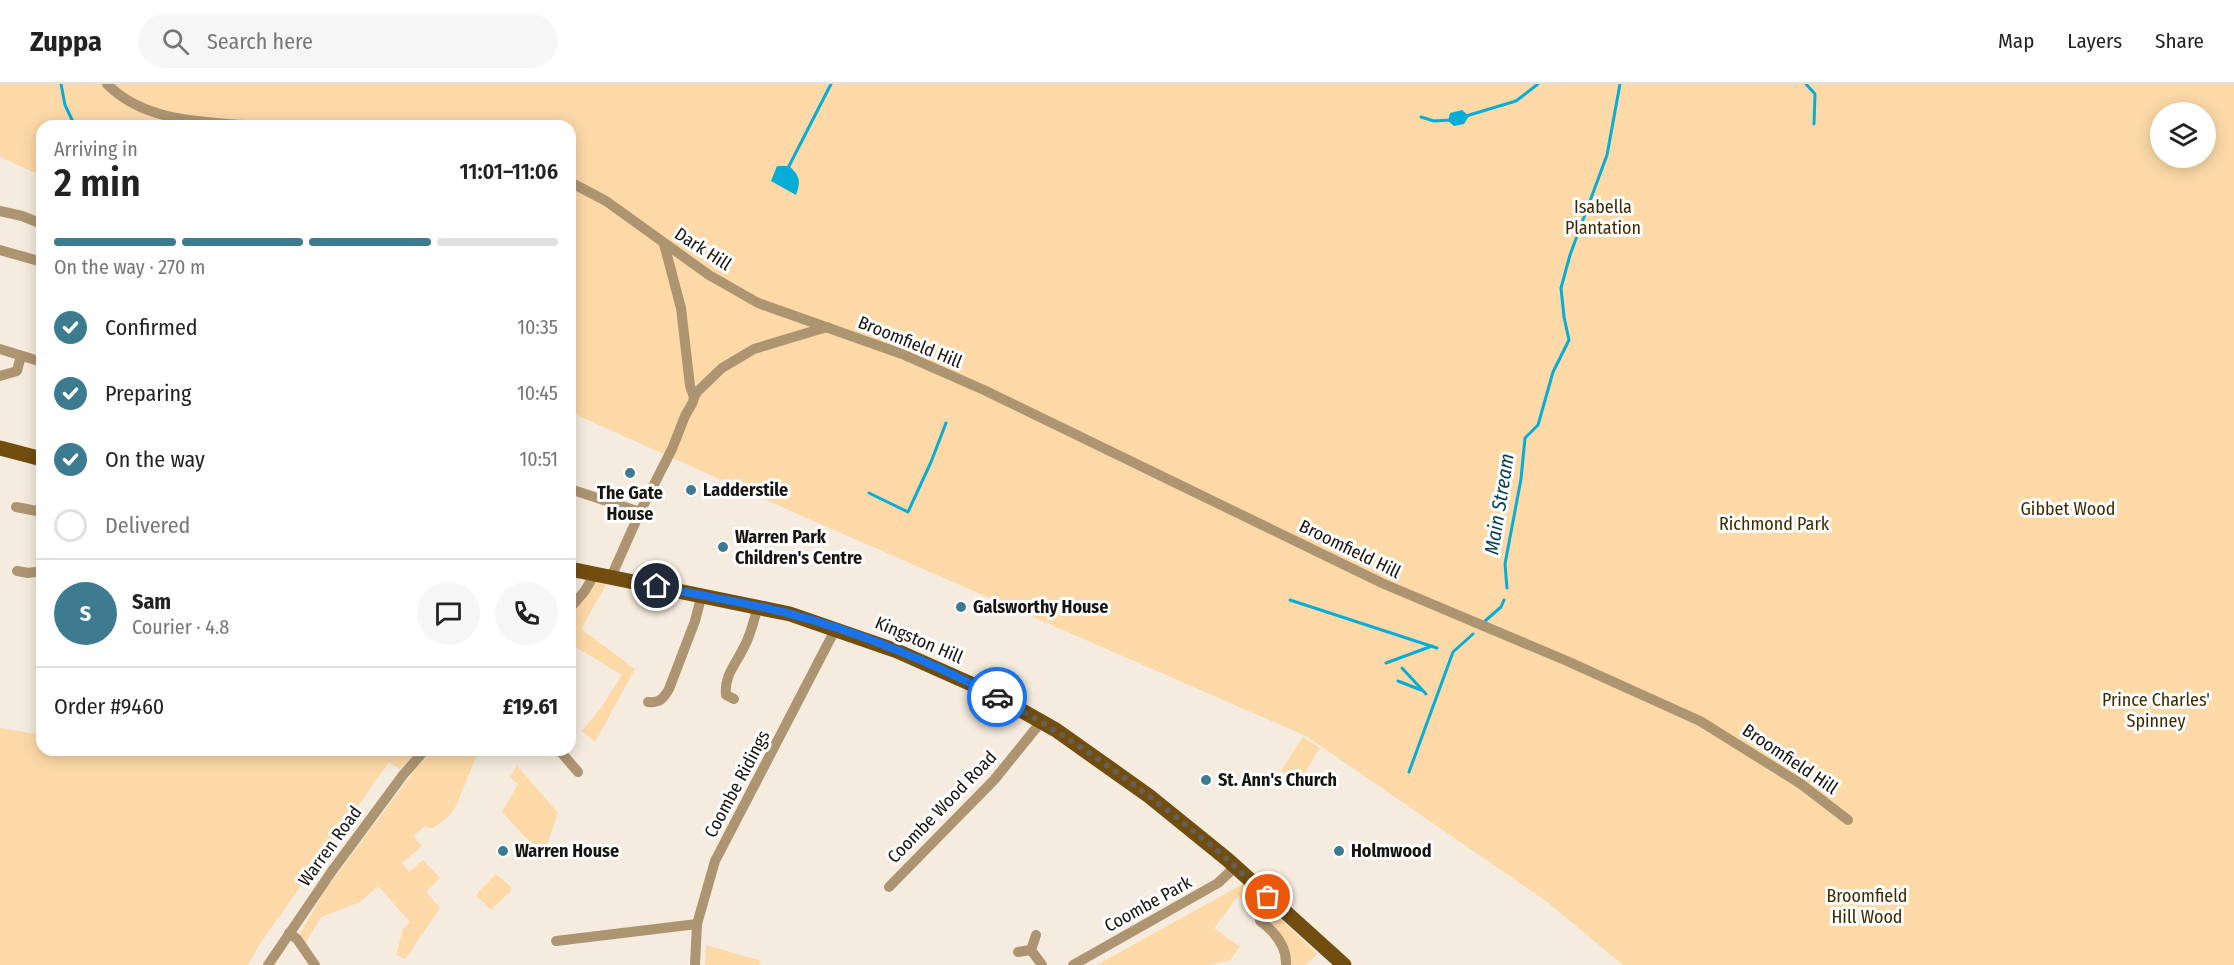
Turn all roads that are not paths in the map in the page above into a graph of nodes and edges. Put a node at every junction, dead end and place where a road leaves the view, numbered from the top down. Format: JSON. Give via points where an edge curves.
{"nodes":[{"id":1,"x":107,"y":84,"type":"edge"},
{"id":2,"x":202,"y":120,"type":"edge"},
{"id":3,"x":576,"y":185,"type":"edge"},
{"id":4,"x":0,"y":211,"type":"edge"},
{"id":5,"x":36,"y":222,"type":"edge"},
{"id":6,"x":664,"y":244,"type":"junction"},
{"id":7,"x":0,"y":250,"type":"edge"},
{"id":8,"x":36,"y":260,"type":"edge"},
{"id":9,"x":827,"y":327,"type":"junction"},
{"id":10,"x":0,"y":349,"type":"edge"},
{"id":11,"x":21,"y":356,"type":"junction"},
{"id":12,"x":36,"y":360,"type":"edge"},
{"id":13,"x":0,"y":376,"type":"edge"},
{"id":14,"x":694,"y":397,"type":"junction"},
{"id":15,"x":0,"y":448,"type":"edge"},
{"id":16,"x":36,"y":457,"type":"edge"},
{"id":17,"x":576,"y":491,"type":"edge"},
{"id":18,"x":16,"y":507,"type":"dead end"},
{"id":19,"x":36,"y":511,"type":"edge"},
{"id":20,"x":640,"y":512,"type":"junction"},
{"id":21,"x":576,"y":570,"type":"edge"},
{"id":22,"x":17,"y":571,"type":"dead end"},
{"id":23,"x":36,"y":572,"type":"edge"},
{"id":24,"x":595,"y":574,"type":"junction"},
{"id":25,"x":612,"y":577,"type":"junction"},
{"id":26,"x":702,"y":594,"type":"junction"},
{"id":27,"x":576,"y":601,"type":"edge"},
{"id":28,"x":758,"y":606,"type":"junction"},
{"id":29,"x":836,"y":628,"type":"junction"},
{"id":30,"x":734,"y":699,"type":"dead end"},
{"id":31,"x":648,"y":702,"type":"dead end"},
{"id":32,"x":1041,"y":722,"type":"junction"},
{"id":33,"x":420,"y":756,"type":"edge"},
{"id":34,"x":565,"y":756,"type":"edge"},
{"id":35,"x":578,"y":772,"type":"dead end"},
{"id":36,"x":1848,"y":820,"type":"dead end"},
{"id":37,"x":1235,"y":867,"type":"junction"},
{"id":38,"x":889,"y":887,"type":"dead end"},
{"id":39,"x":1260,"y":921,"type":"dead end"},
{"id":40,"x":697,"y":924,"type":"junction"},
{"id":41,"x":289,"y":933,"type":"junction"},
{"id":42,"x":1036,"y":935,"type":"dead end"},
{"id":43,"x":556,"y":941,"type":"dead end"},
{"id":44,"x":1031,"y":950,"type":"junction"},
{"id":45,"x":1018,"y":952,"type":"dead end"},
{"id":46,"x":268,"y":965,"type":"edge"},
{"id":47,"x":315,"y":965,"type":"edge"},
{"id":48,"x":695,"y":965,"type":"edge"},
{"id":49,"x":1042,"y":965,"type":"edge"},
{"id":50,"x":1073,"y":965,"type":"edge"},
{"id":51,"x":1286,"y":965,"type":"edge"},
{"id":52,"x":1344,"y":965,"type":"edge"}],
"edges":[{"from":1,"to":2,"type":"street","via":[[136,106]]},
{"from":3,"to":6,"type":"street","name":"Dark Hill","via":[[606,201]]},
{"from":4,"to":5,"type":"street"},
{"from":6,"to":9,"type":"street","name":"Dark Hill","via":[[758,303]]},
{"from":6,"to":14,"type":"street","via":[[681,308]]},
{"from":7,"to":8,"type":"street"},
{"from":9,"to":14,"type":"street","via":[[769,343],[741,356],[712,375]]},
{"from":9,"to":36,"type":"street","name":"Broomfield Hill","via":[[984,390],[1384,584],[1700,720],[1801,784]]},
{"from":10,"to":11,"type":"street"},
{"from":11,"to":12,"type":"street"},
{"from":11,"to":13,"type":"street","via":[[17,371]]},
{"from":14,"to":20,"type":"street"},
{"from":15,"to":16,"type":"main road"},
{"from":17,"to":20,"type":"street"},
{"from":18,"to":19,"type":"street"},
{"from":20,"to":25,"type":"street"},
{"from":21,"to":24,"type":"main road","name":"Kingston Hill"},
{"from":22,"to":23,"type":"street"},
{"from":24,"to":25,"type":"main road","name":"Kingston Hill"},
{"from":24,"to":27,"type":"street"},
{"from":25,"to":26,"type":"main road","name":"Kingston Hill"},
{"from":26,"to":28,"type":"main road","name":"Kingston Hill"},
{"from":26,"to":31,"type":"street","via":[[669,689],[663,699]]},
{"from":28,"to":29,"type":"main road","name":"Kingston Hill"},
{"from":28,"to":30,"type":"street","via":[[745,646],[725,686],[726,695]]},
{"from":29,"to":32,"type":"main road","name":"Kingston Hill","via":[[966,681]]},
{"from":29,"to":40,"type":"street","name":"Coombe Ridings","via":[[716,861]]},
{"from":32,"to":37,"type":"main road","name":"Kingston Hill","via":[[1149,796]]},
{"from":32,"to":38,"type":"street","name":"Coombe Wood Road","via":[[994,780]]},
{"from":33,"to":41,"type":"street","name":"Warren Road"},
{"from":34,"to":35,"type":"street"},
{"from":37,"to":50,"type":"street","name":"Coombe Park","via":[[1218,883]]},
{"from":37,"to":52,"type":"main road","name":"Kingston Hill"},
{"from":39,"to":51,"type":"street","via":[[1279,939]]},
{"from":40,"to":43,"type":"street"},
{"from":40,"to":48,"type":"street","name":"Coombe Ridings"},
{"from":41,"to":46,"type":"street","name":"Warren Road"},
{"from":41,"to":47,"type":"street"},
{"from":42,"to":44,"type":"street"},
{"from":44,"to":45,"type":"street"},
{"from":44,"to":49,"type":"street"}]}
